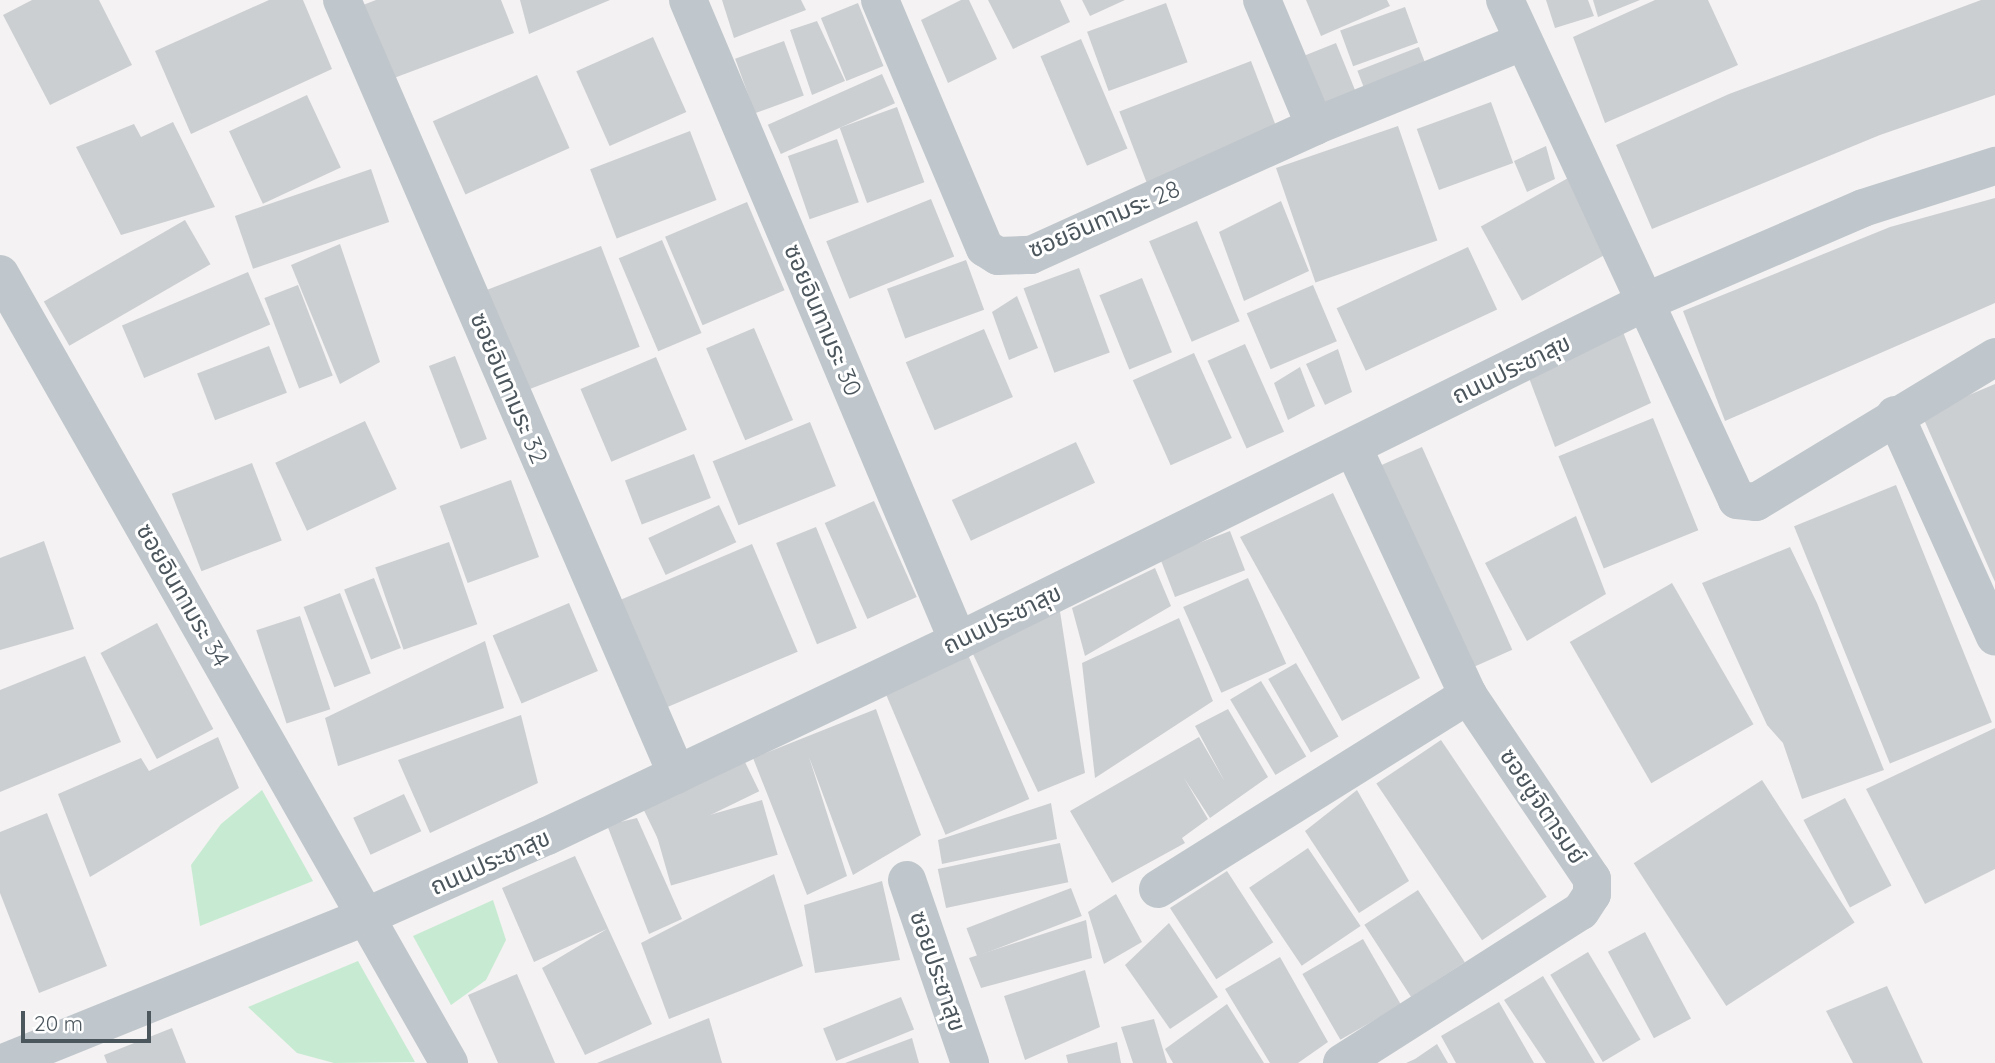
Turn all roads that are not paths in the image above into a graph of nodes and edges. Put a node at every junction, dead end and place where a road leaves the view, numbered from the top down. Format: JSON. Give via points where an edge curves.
{"nodes":[{"id":1,"x":342,"y":0,"type":"edge"},
{"id":2,"x":688,"y":0,"type":"edge"},
{"id":3,"x":880,"y":0,"type":"edge"},
{"id":4,"x":1262,"y":0,"type":"edge"},
{"id":5,"x":1505,"y":0,"type":"edge"},
{"id":6,"x":1522,"y":42,"type":"junction"},
{"id":7,"x":1315,"y":126,"type":"junction"},
{"id":8,"x":1995,"y":166,"type":"edge"},
{"id":9,"x":0,"y":274,"type":"edge"},
{"id":10,"x":1644,"y":302,"type":"junction"},
{"id":11,"x":1995,"y":357,"type":"edge"},
{"id":12,"x":1895,"y":415,"type":"junction"},
{"id":13,"x":1353,"y":447,"type":"junction"},
{"id":14,"x":1995,"y":636,"type":"edge"},
{"id":15,"x":958,"y":641,"type":"junction"},
{"id":16,"x":1468,"y":695,"type":"junction"},
{"id":17,"x":677,"y":775,"type":"junction"},
{"id":18,"x":907,"y":880,"type":"dead end"},
{"id":19,"x":1158,"y":889,"type":"dead end"},
{"id":20,"x":367,"y":916,"type":"junction"},
{"id":21,"x":61,"y":1052,"type":"edge"},
{"id":22,"x":3,"y":1063,"type":"edge"},
{"id":23,"x":449,"y":1063,"type":"edge"},
{"id":24,"x":970,"y":1063,"type":"edge"},
{"id":25,"x":1342,"y":1063,"type":"edge"}],
"edges":[{"from":1,"to":17,"type":"street","name":"ซอยอินทามระ 32"},
{"from":2,"to":15,"type":"street","name":"ซอยอินทามระ 30"},
{"from":3,"to":7,"type":"street","name":"ซอยอินทามระ 28","via":[[985,248],[998,256],[1031,255]]},
{"from":4,"to":7,"type":"street"},
{"from":5,"to":6,"type":"street"},
{"from":6,"to":7,"type":"street","name":"ซอยอินทามระ 28"},
{"from":6,"to":10,"type":"street"},
{"from":8,"to":10,"type":"street","name":"ถนนประชาสุข","via":[[1863,208]]},
{"from":9,"to":20,"type":"street","name":"ซอยอินทามระ 34"},
{"from":10,"to":12,"type":"street","via":[[1737,500],[1756,502]]},
{"from":10,"to":13,"type":"street","name":"ถนนประชาสุข"},
{"from":11,"to":12,"type":"street"},
{"from":12,"to":14,"type":"street"},
{"from":13,"to":15,"type":"street","name":"ถนนประชาสุข"},
{"from":13,"to":16,"type":"street","name":"ซอยชูจิตารมย์"},
{"from":15,"to":17,"type":"street","name":"ถนนประชาสุข"},
{"from":16,"to":19,"type":"street"},
{"from":16,"to":25,"type":"street","name":"ซอยชูจิตารมย์","via":[[1592,878],[1592,894],[1581,911]]},
{"from":17,"to":20,"type":"street","name":"ถนนประชาสุข"},
{"from":18,"to":24,"type":"street","name":"ซอยประชาสุข"},
{"from":20,"to":21,"type":"street","name":"ถนนประชาสุข"},
{"from":20,"to":23,"type":"street","name":"ซอยอินทามระ 34"},
{"from":21,"to":22,"type":"street","name":"ถนนประชาสุข"}]}
